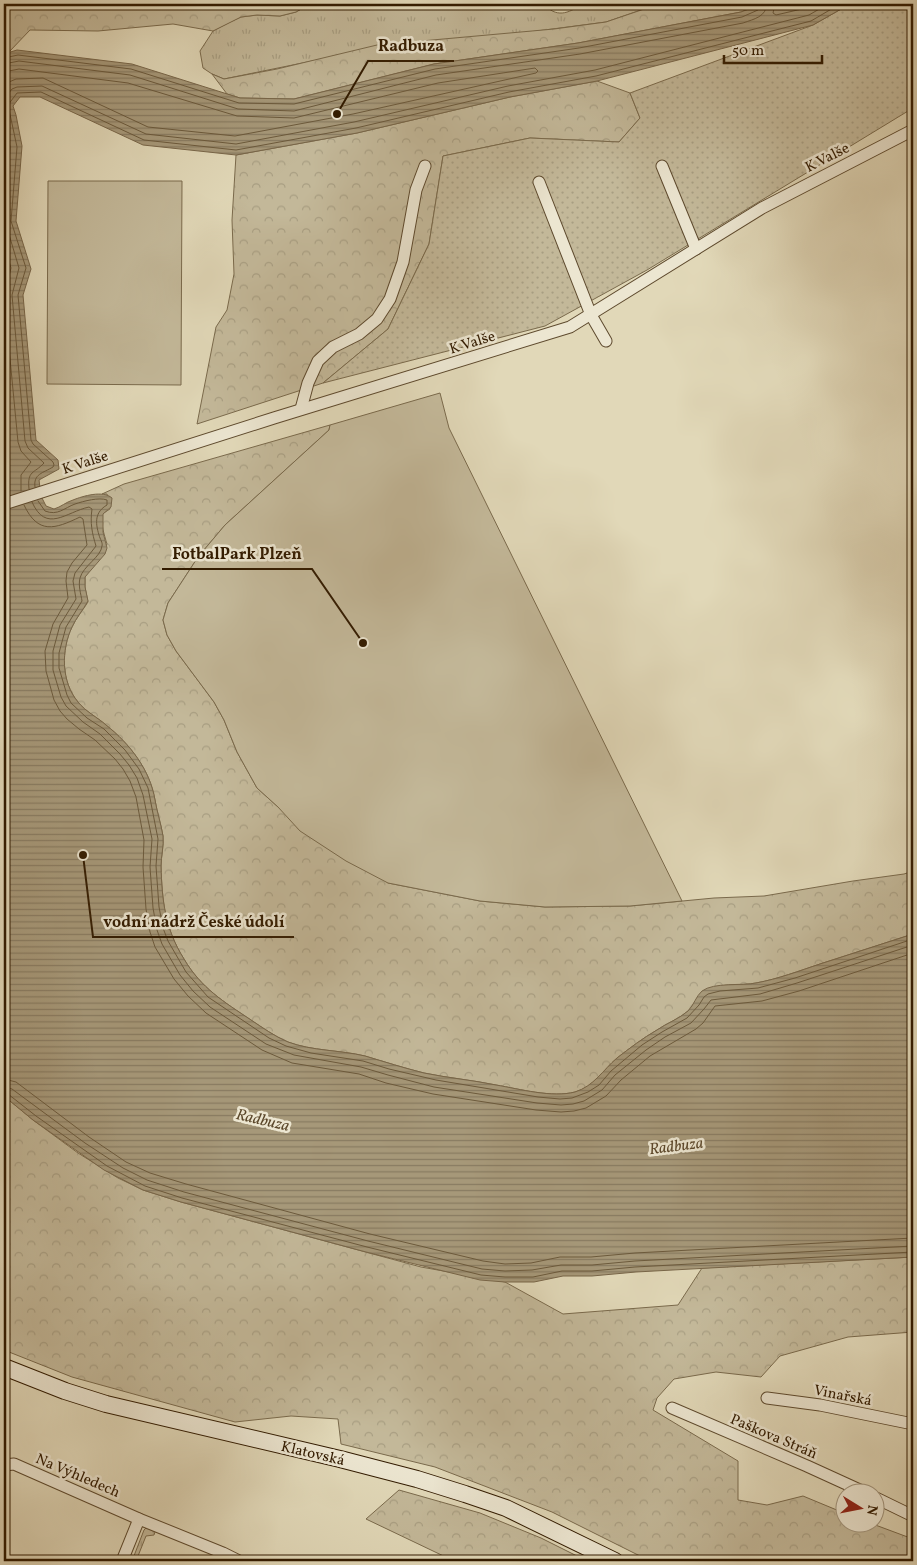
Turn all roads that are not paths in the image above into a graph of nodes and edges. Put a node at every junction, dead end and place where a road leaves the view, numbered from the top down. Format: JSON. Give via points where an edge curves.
{"nodes":[{"id":1,"x":913,"y":130,"type":"edge"},
{"id":2,"x":425,"y":166,"type":"dead end"},
{"id":3,"x":662,"y":166,"type":"dead end"},
{"id":4,"x":539,"y":182,"type":"dead end"},
{"id":5,"x":696,"y":250,"type":"junction"},
{"id":6,"x":591,"y":315,"type":"junction"},
{"id":7,"x":606,"y":341,"type":"dead end"},
{"id":8,"x":301,"y":410,"type":"junction"},
{"id":9,"x":4,"y":504,"type":"edge"},
{"id":10,"x":4,"y":1367,"type":"edge"},
{"id":11,"x":767,"y":1398,"type":"dead end"},
{"id":12,"x":672,"y":1408,"type":"dead end"},
{"id":13,"x":913,"y":1424,"type":"edge"},
{"id":14,"x":4,"y":1465,"type":"edge"},
{"id":15,"x":842,"y":1482,"type":"edge"},
{"id":16,"x":884,"y":1502,"type":"edge"},
{"id":17,"x":913,"y":1516,"type":"edge"},
{"id":18,"x":139,"y":1519,"type":"junction"},
{"id":19,"x":122,"y":1561,"type":"edge"},
{"id":20,"x":239,"y":1561,"type":"edge"},
{"id":21,"x":615,"y":1561,"type":"edge"}],
"edges":[{"from":1,"to":5,"type":"street","name":"K Valše","via":[[762,208]]},
{"from":2,"to":8,"type":"street","via":[[416,190],[403,262],[390,299],[377,319],[359,334],[333,347],[318,361]]},
{"from":3,"to":5,"type":"street"},
{"from":4,"to":6,"type":"street"},
{"from":5,"to":6,"type":"street","name":"K Valše"},
{"from":6,"to":7,"type":"street"},
{"from":6,"to":8,"type":"street","name":"K Valše","via":[[570,328]]},
{"from":8,"to":9,"type":"street","name":"K Valše"},
{"from":10,"to":21,"type":"main road","name":"Klatovská","via":[[106,1404],[365,1465],[473,1496],[506,1508]]},
{"from":11,"to":13,"type":"street","name":"Vinařská"},
{"from":12,"to":15,"type":"street","name":"Paškova Stráň"},
{"from":14,"to":18,"type":"street","name":"Na Výhledech","via":[[14,1464]]},
{"from":16,"to":17,"type":"street"},
{"from":18,"to":19,"type":"street"},
{"from":18,"to":20,"type":"street","name":"Na Výhledech"}]}
